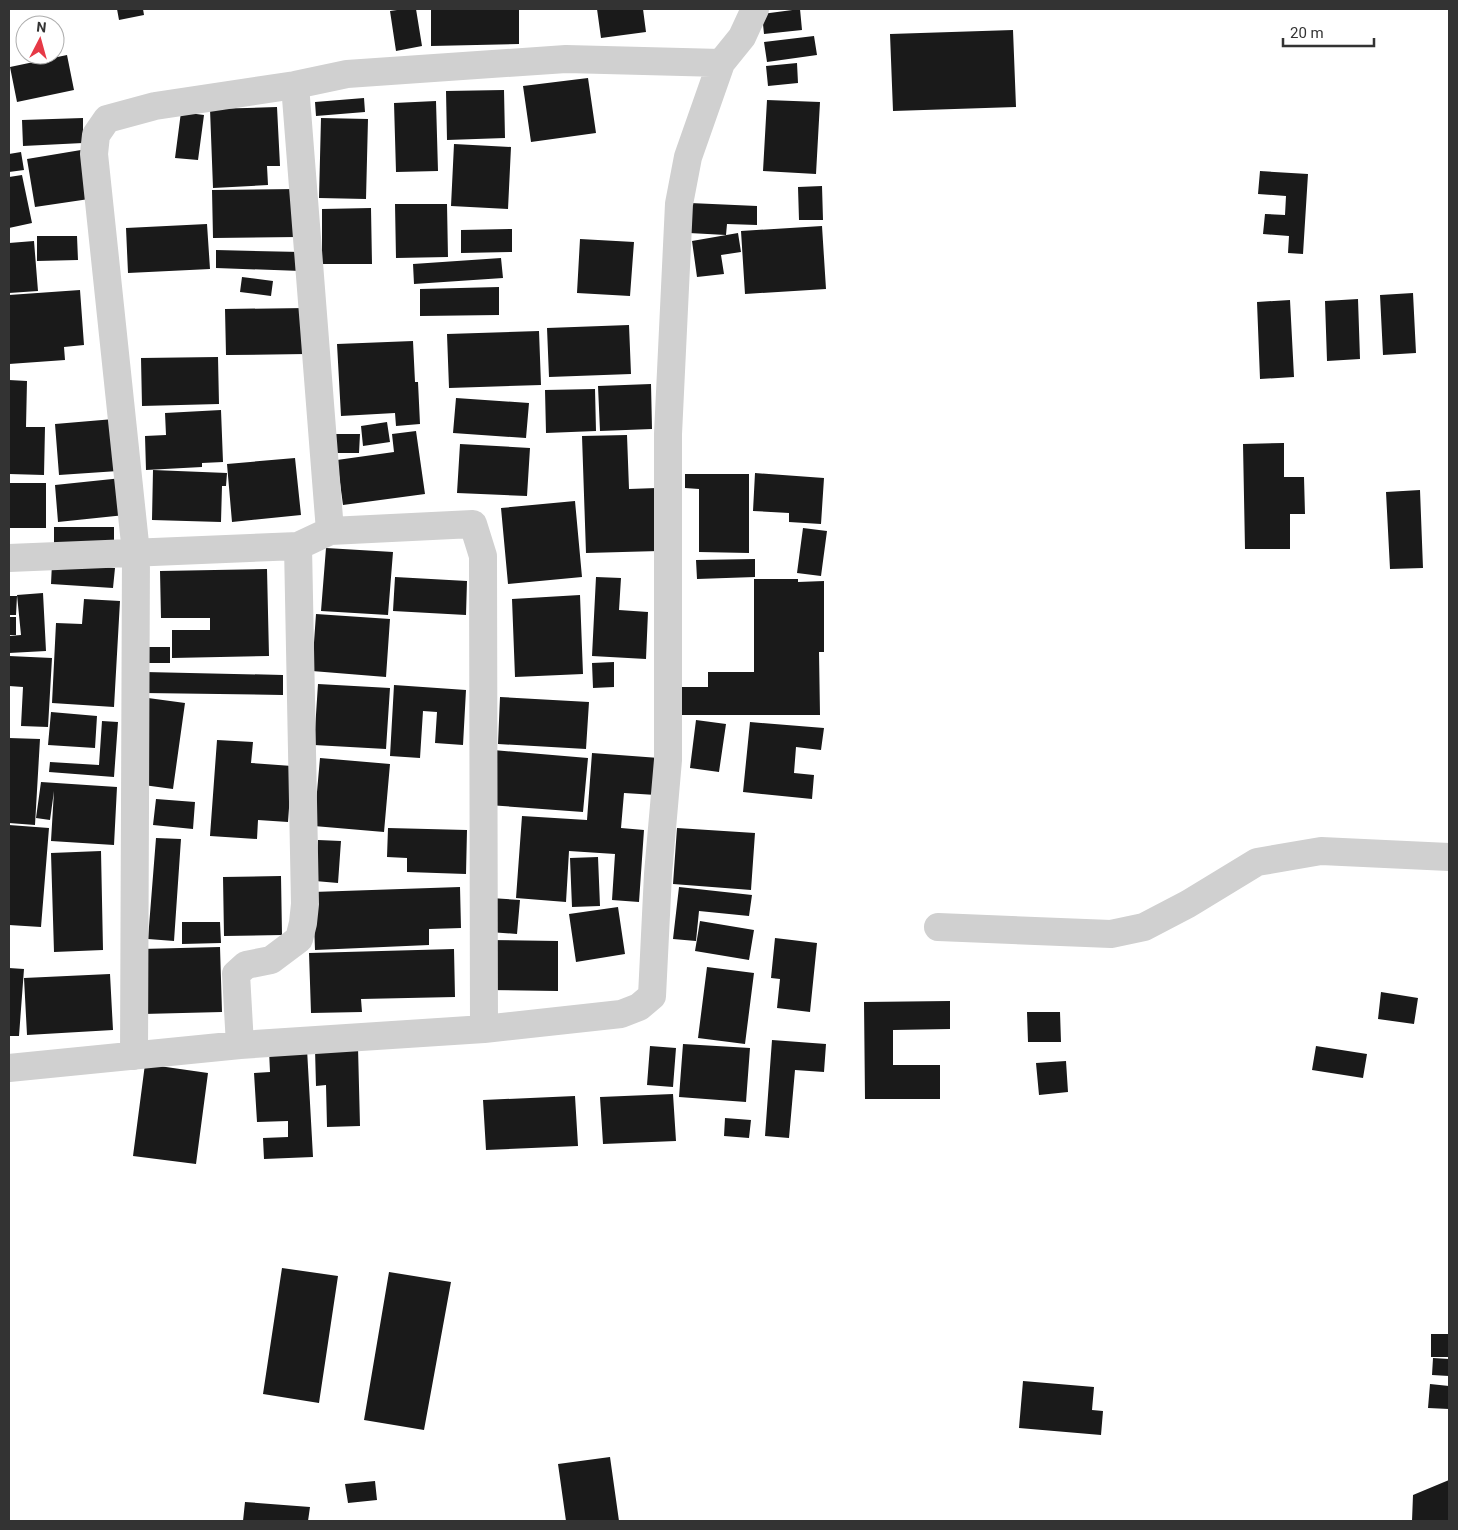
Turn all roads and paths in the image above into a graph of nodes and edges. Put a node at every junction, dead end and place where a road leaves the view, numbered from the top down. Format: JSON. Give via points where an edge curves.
{"nodes":[{"id":1,"x":755,"y":9,"type":"edge"},
{"id":2,"x":721,"y":63,"type":"junction"},
{"id":3,"x":295,"y":85,"type":"junction"},
{"id":4,"x":330,"y":531,"type":"junction"},
{"id":5,"x":298,"y":546,"type":"junction"},
{"id":6,"x":136,"y":553,"type":"junction"},
{"id":7,"x":9,"y":558,"type":"edge"},
{"id":8,"x":1449,"y":857,"type":"edge"},
{"id":9,"x":938,"y":927,"type":"dead end"},
{"id":10,"x":484,"y":1028,"type":"junction"},
{"id":11,"x":240,"y":1045,"type":"junction"},
{"id":12,"x":134,"y":1056,"type":"junction"},
{"id":13,"x":9,"y":1068,"type":"edge"}],
"edges":[{"from":1,"to":2,"type":"street","via":[[742,37]]},
{"from":2,"to":3,"type":"street","via":[[566,59],[348,74]]},
{"from":2,"to":10,"type":"street","via":[[688,158],[679,204],[668,434],[668,760],[652,996],[639,1007],[621,1014]]},
{"from":3,"to":4,"type":"street"},
{"from":3,"to":6,"type":"street","via":[[155,106],[107,119],[96,135],[94,154]]},
{"from":4,"to":5,"type":"street"},
{"from":4,"to":10,"type":"street","via":[[473,524],[483,556]]},
{"from":5,"to":6,"type":"street"},
{"from":5,"to":11,"type":"street","via":[[303,923],[299,939],[271,960],[246,965],[236,974]]},
{"from":6,"to":7,"type":"street"},
{"from":6,"to":12,"type":"street"},
{"from":8,"to":9,"type":"street","via":[[1321,851],[1257,862],[1144,927],[1110,934]]},
{"from":10,"to":11,"type":"street"},
{"from":11,"to":12,"type":"street"},
{"from":12,"to":13,"type":"street"}]}
